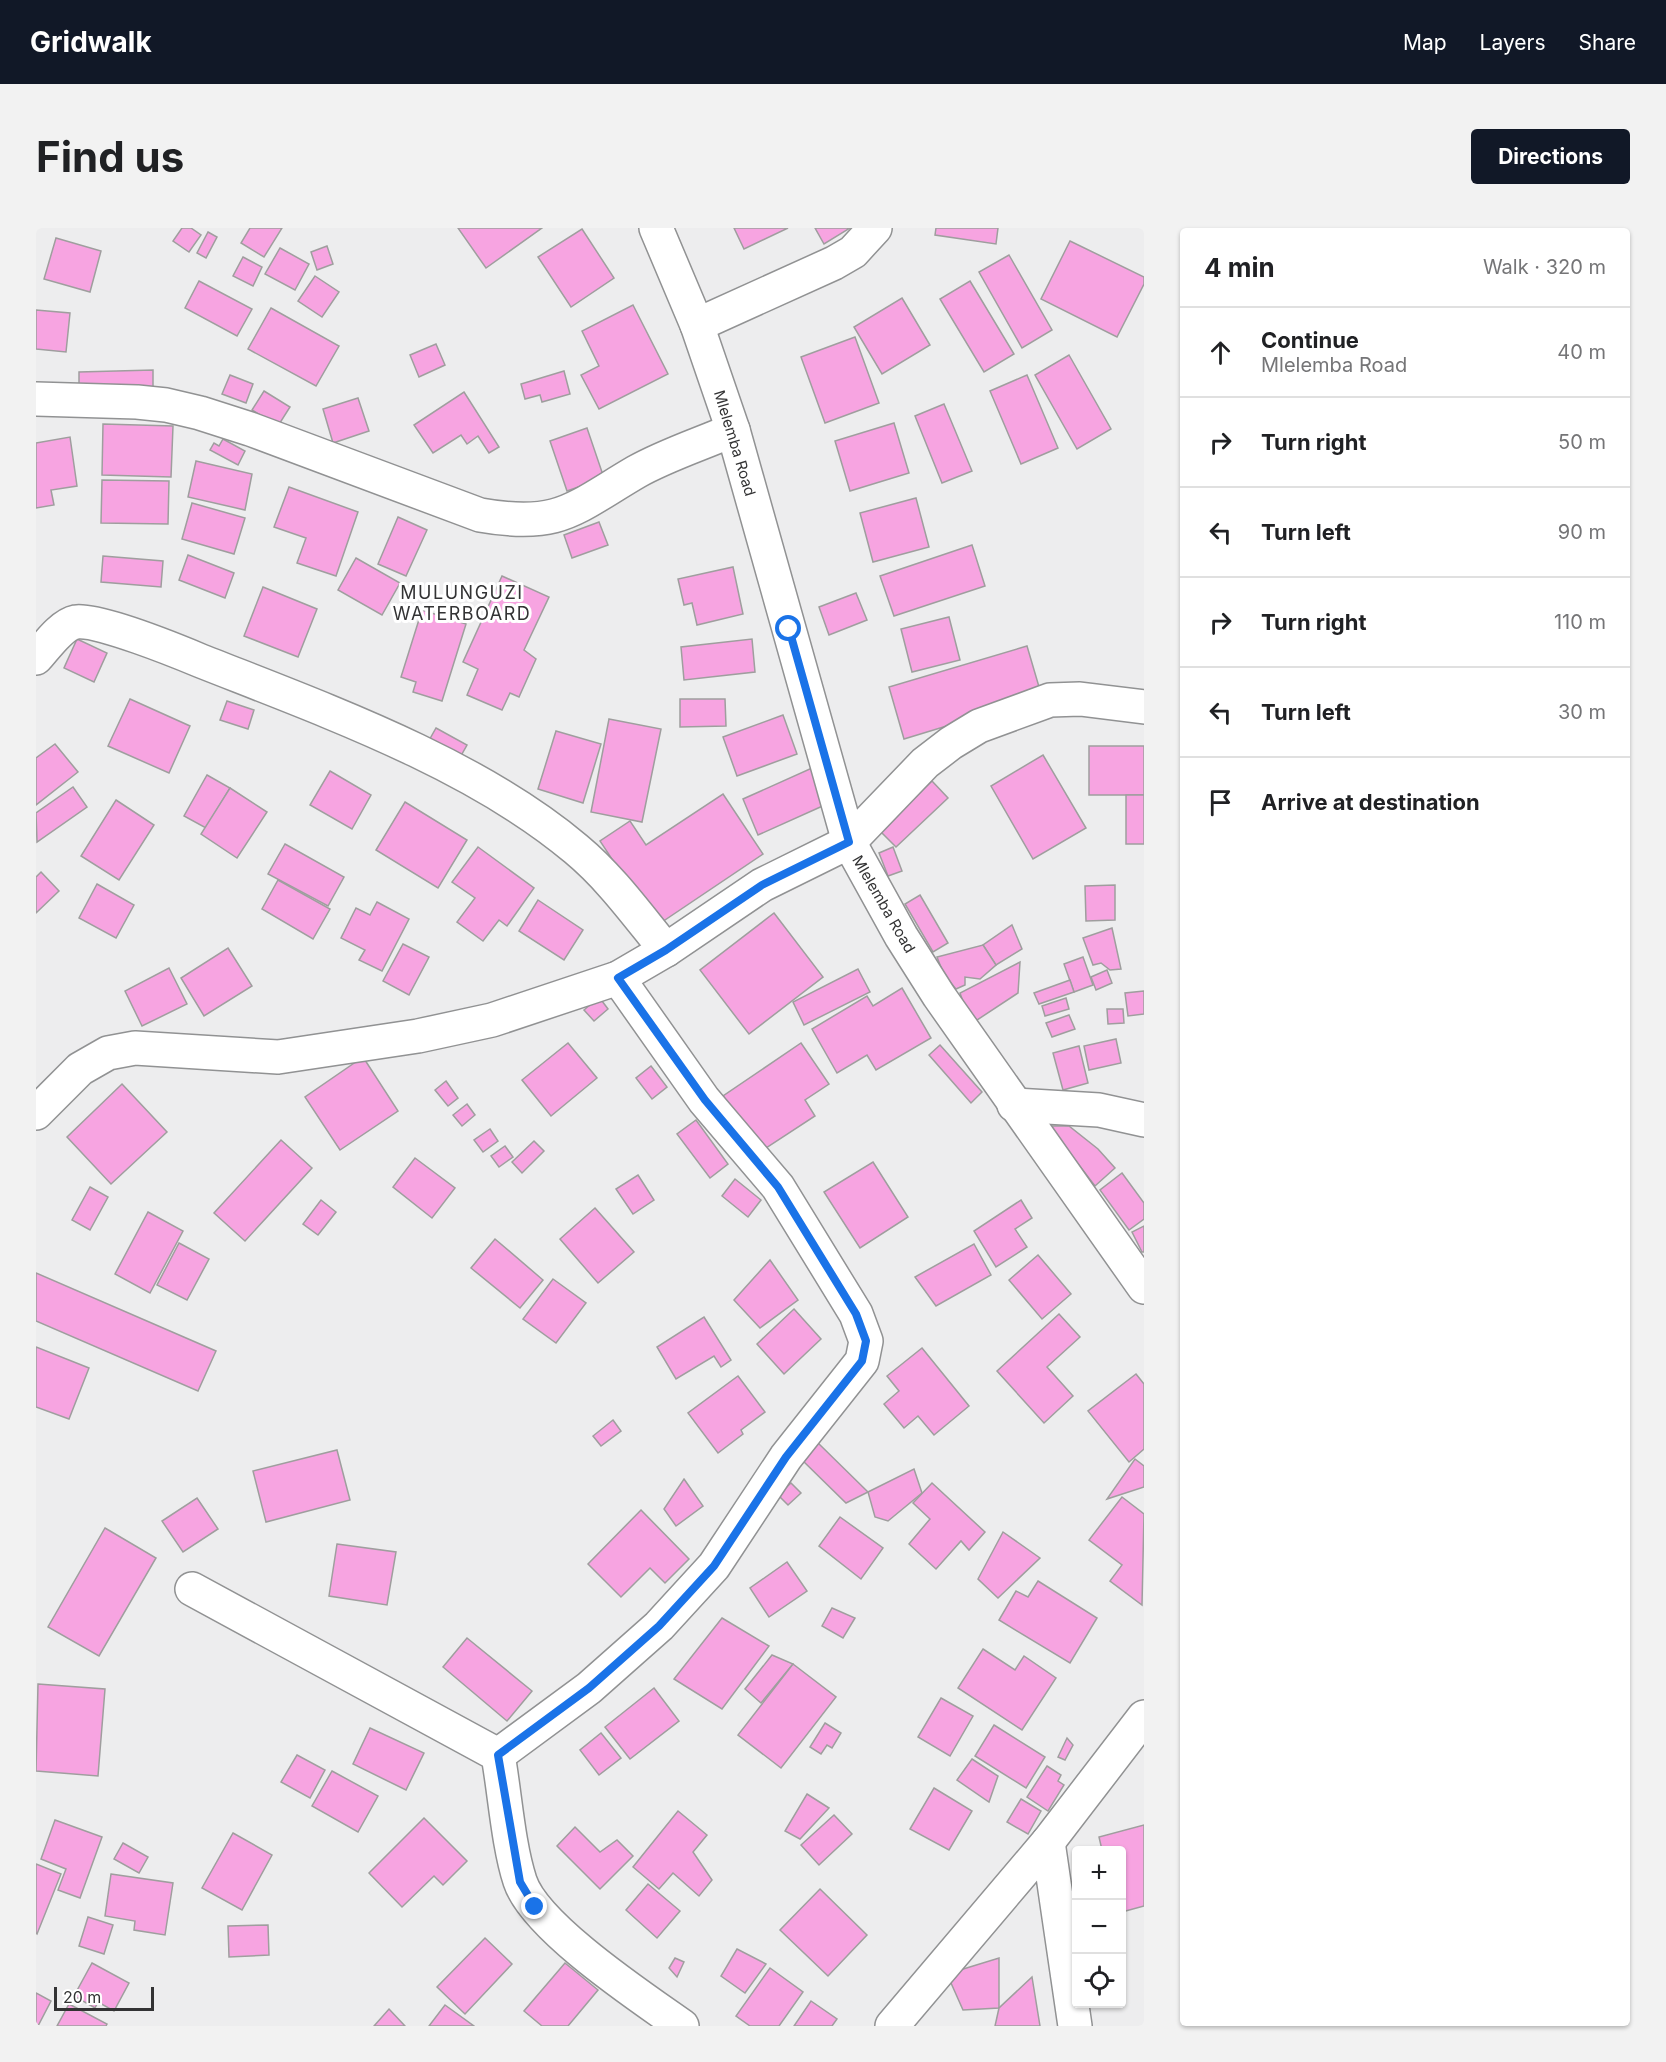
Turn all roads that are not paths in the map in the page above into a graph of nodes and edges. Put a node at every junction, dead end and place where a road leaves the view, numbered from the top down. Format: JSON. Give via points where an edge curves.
{"nodes":[{"id":1,"x":656,"y":228,"type":"edge"},
{"id":2,"x":875,"y":228,"type":"edge"},
{"id":3,"x":697,"y":325,"type":"junction"},
{"id":4,"x":36,"y":399,"type":"edge"},
{"id":5,"x":733,"y":430,"type":"junction"},
{"id":6,"x":36,"y":658,"type":"edge"},
{"id":7,"x":1144,"y":707,"type":"edge"},
{"id":8,"x":849,"y":842,"type":"junction"},
{"id":9,"x":666,"y":950,"type":"junction"},
{"id":10,"x":618,"y":978,"type":"junction"},
{"id":11,"x":1014,"y":1105,"type":"junction"},
{"id":12,"x":36,"y":1113,"type":"edge"},
{"id":13,"x":1144,"y":1120,"type":"edge"},
{"id":14,"x":1144,"y":1287,"type":"edge"},
{"id":15,"x":192,"y":1589,"type":"dead end"},
{"id":16,"x":1144,"y":1717,"type":"edge"},
{"id":17,"x":498,"y":1755,"type":"junction"},
{"id":18,"x":1048,"y":1842,"type":"junction"},
{"id":19,"x":682,"y":2026,"type":"edge"},
{"id":20,"x":892,"y":2026,"type":"edge"},
{"id":21,"x":1076,"y":2026,"type":"edge"}],
"edges":[{"from":1,"to":3,"type":"street","name":"Mlelemba Road"},
{"from":2,"to":3,"type":"street","via":[[853,252],[834,263]]},
{"from":3,"to":5,"type":"street","name":"Mlelemba Road"},
{"from":4,"to":5,"type":"street","via":[[137,402],[200,413],[480,515],[503,519],[538,520],[568,513],[638,471]]},
{"from":5,"to":8,"type":"street","name":"Mlelemba Road"},
{"from":6,"to":9,"type":"street","via":[[74,622],[90,623],[164,646],[247,679],[433,760],[526,812],[577,849]]},
{"from":7,"to":8,"type":"street","via":[[1080,699],[1050,700],[979,726],[925,763]]},
{"from":8,"to":9,"type":"street","via":[[762,885]]},
{"from":8,"to":11,"type":"street","name":"Mlelemba Road","via":[[901,936]]},
{"from":9,"to":10,"type":"street"},
{"from":10,"to":12,"type":"street","via":[[492,1020],[418,1036],[278,1057],[135,1048],[108,1053],[80,1070]]},
{"from":10,"to":17,"type":"street","via":[[705,1100],[778,1187],[856,1314],[866,1341],[862,1361],[786,1457],[714,1566],[659,1626],[589,1688]]},
{"from":11,"to":13,"type":"street","via":[[1099,1110]]},
{"from":11,"to":14,"type":"street","name":"Mlelemba Road"},
{"from":15,"to":17,"type":"street"},
{"from":16,"to":18,"type":"street"},
{"from":17,"to":19,"type":"street","via":[[520,1882],[535,1907],[573,1944]]},
{"from":18,"to":20,"type":"street"},
{"from":18,"to":21,"type":"street"}]}
